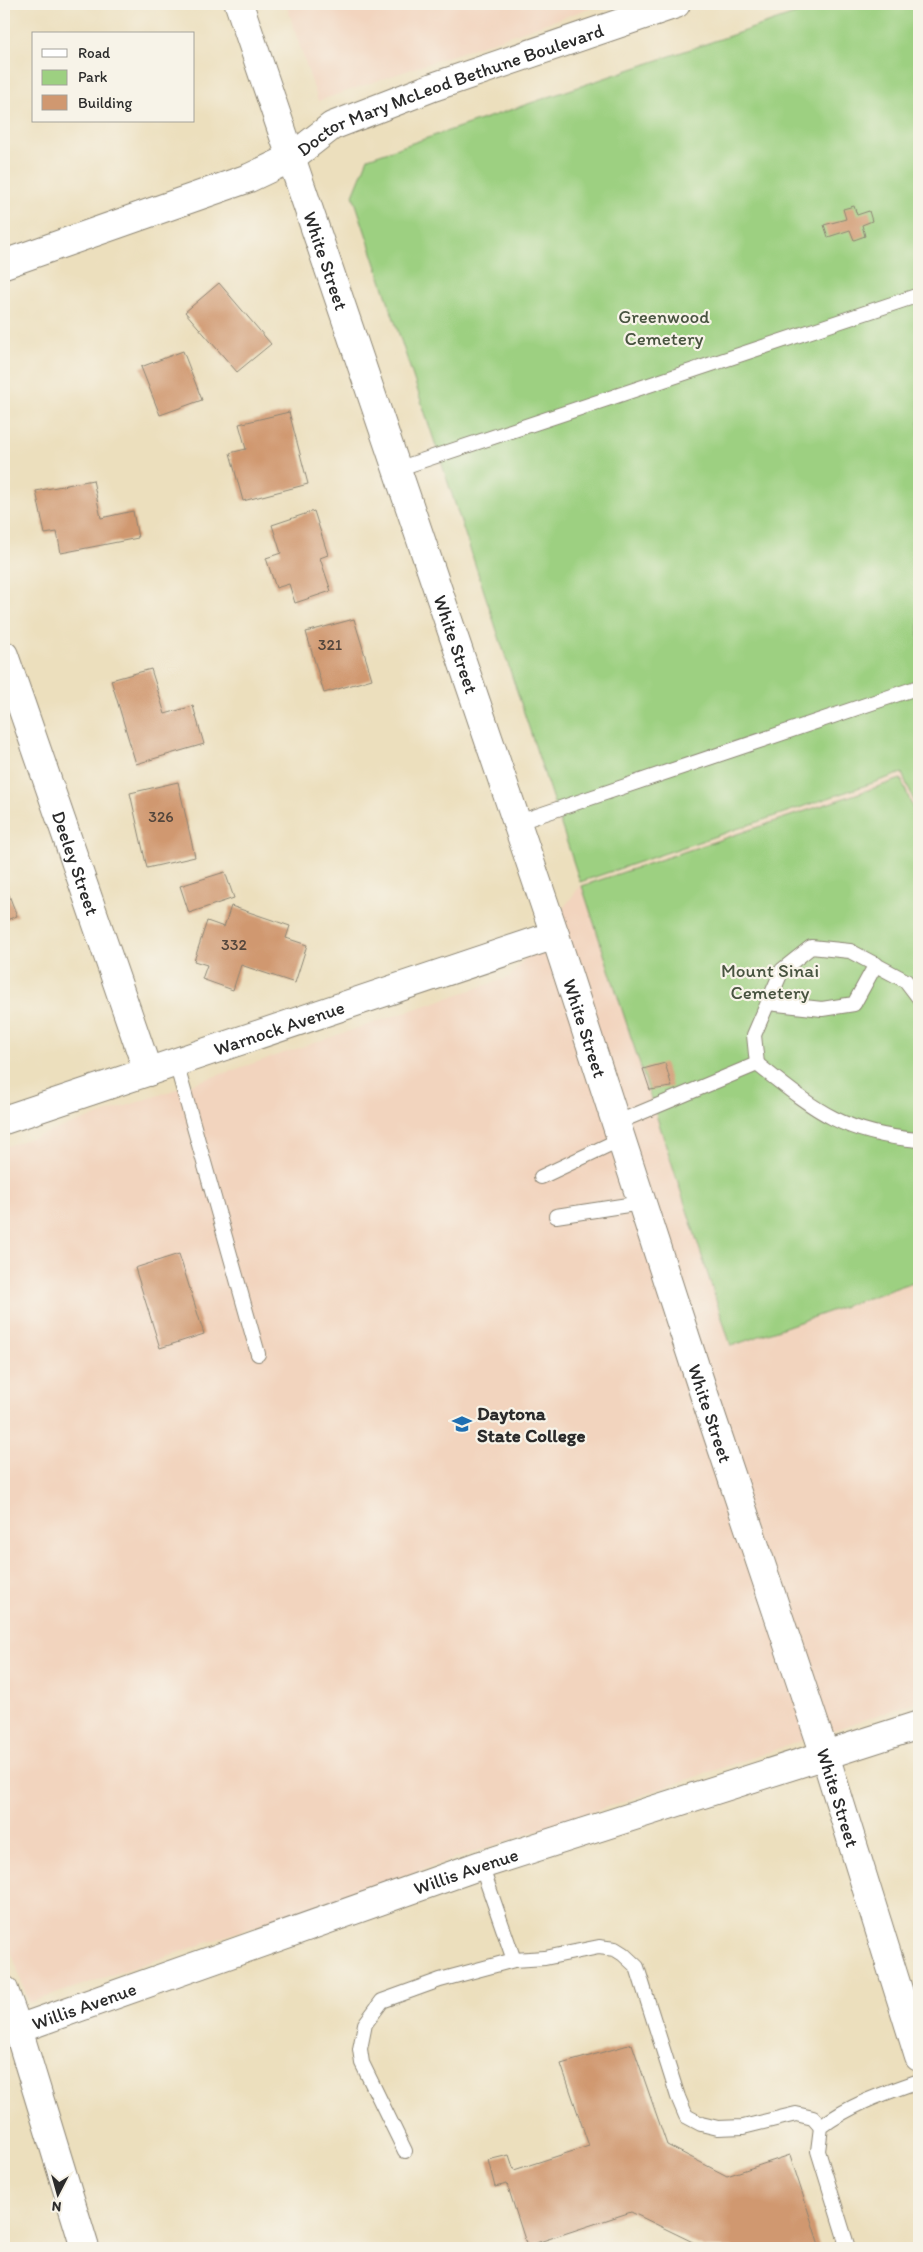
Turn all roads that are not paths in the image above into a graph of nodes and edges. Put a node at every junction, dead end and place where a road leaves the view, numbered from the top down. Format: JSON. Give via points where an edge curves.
{"nodes":[{"id":1,"x":239,"y":4,"type":"edge"},
{"id":2,"x":676,"y":4,"type":"edge"},
{"id":3,"x":291,"y":158,"type":"junction"},
{"id":4,"x":4,"y":264,"type":"edge"},
{"id":5,"x":919,"y":294,"type":"edge"},
{"id":6,"x":397,"y":469,"type":"junction"},
{"id":7,"x":4,"y":655,"type":"edge"},
{"id":8,"x":919,"y":687,"type":"edge"},
{"id":9,"x":516,"y":823,"type":"junction"},
{"id":10,"x":555,"y":936,"type":"junction"},
{"id":11,"x":876,"y":964,"type":"junction"},
{"id":12,"x":919,"y":998,"type":"edge"},
{"id":13,"x":768,"y":1003,"type":"junction"},
{"id":14,"x":176,"y":1063,"type":"junction"},
{"id":15,"x":757,"y":1064,"type":"junction"},
{"id":16,"x":148,"y":1072,"type":"junction"},
{"id":17,"x":4,"y":1120,"type":"edge"},
{"id":18,"x":618,"y":1131,"type":"junction"},
{"id":19,"x":919,"y":1140,"type":"edge"},
{"id":20,"x":541,"y":1177,"type":"dead end"},
{"id":21,"x":641,"y":1203,"type":"junction"},
{"id":22,"x":556,"y":1216,"type":"dead end"},
{"id":23,"x":258,"y":1354,"type":"dead end"},
{"id":24,"x":919,"y":1726,"type":"edge"},
{"id":25,"x":825,"y":1755,"type":"junction"},
{"id":26,"x":481,"y":1864,"type":"junction"},
{"id":27,"x":514,"y":1960,"type":"junction"},
{"id":28,"x":4,"y":1990,"type":"edge"},
{"id":29,"x":18,"y":2029,"type":"junction"},
{"id":30,"x":919,"y":2057,"type":"edge"},
{"id":31,"x":919,"y":2081,"type":"edge"},
{"id":32,"x":822,"y":2126,"type":"junction"},
{"id":33,"x":405,"y":2152,"type":"dead end"},
{"id":34,"x":85,"y":2248,"type":"edge"},
{"id":35,"x":848,"y":2248,"type":"edge"}],
"edges":[{"from":1,"to":3,"type":"street","name":"White Street"},
{"from":2,"to":3,"type":"street","name":"Doctor Mary McLeod Bethune Boulevard","via":[[434,87],[332,126]]},
{"from":3,"to":4,"type":"street","name":"Doctor Mary McLeod Bethune Boulevard","via":[[248,178]]},
{"from":3,"to":6,"type":"street","name":"White Street"},
{"from":5,"to":6,"type":"lane"},
{"from":6,"to":9,"type":"street","name":"White Street"},
{"from":7,"to":16,"type":"street","name":"Deeley Street"},
{"from":8,"to":9,"type":"lane"},
{"from":9,"to":10,"type":"street","name":"White Street"},
{"from":10,"to":14,"type":"street","name":"Warnock Avenue"},
{"from":10,"to":18,"type":"street","name":"White Street"},
{"from":11,"to":12,"type":"lane","via":[[906,981]]},
{"from":11,"to":13,"type":"lane","via":[[854,1004],[822,1009]]},
{"from":11,"to":13,"type":"lane","via":[[850,951],[811,947],[782,970]]},
{"from":13,"to":15,"type":"lane","via":[[754,1035]]},
{"from":14,"to":16,"type":"street","name":"Warnock Avenue"},
{"from":14,"to":23,"type":"lane"},
{"from":15,"to":18,"type":"lane"},
{"from":15,"to":19,"type":"lane","via":[[830,1118],[887,1138]]},
{"from":16,"to":17,"type":"street","name":"Warnock Avenue"},
{"from":18,"to":20,"type":"lane"},
{"from":18,"to":21,"type":"street","name":"White Street"},
{"from":21,"to":22,"type":"lane"},
{"from":21,"to":25,"type":"street","name":"White Street"},
{"from":24,"to":25,"type":"street","name":"Willis Avenue"},
{"from":25,"to":26,"type":"street","name":"Willis Avenue"},
{"from":25,"to":30,"type":"street","name":"White Street"},
{"from":26,"to":27,"type":"lane"},
{"from":26,"to":29,"type":"street","name":"Willis Avenue"},
{"from":27,"to":32,"type":"lane","via":[[545,1958],[599,1947],[615,1949],[637,1967],[686,2116],[718,2128],[743,2127],[796,2114],[814,2118]]},
{"from":27,"to":33,"type":"lane","via":[[382,2000],[365,2024],[360,2049],[362,2063]]},
{"from":28,"to":29,"type":"street"},
{"from":29,"to":34,"type":"street"},
{"from":31,"to":32,"type":"lane","via":[[859,2103],[838,2113]]},
{"from":32,"to":35,"type":"lane","via":[[818,2151]]}]}
